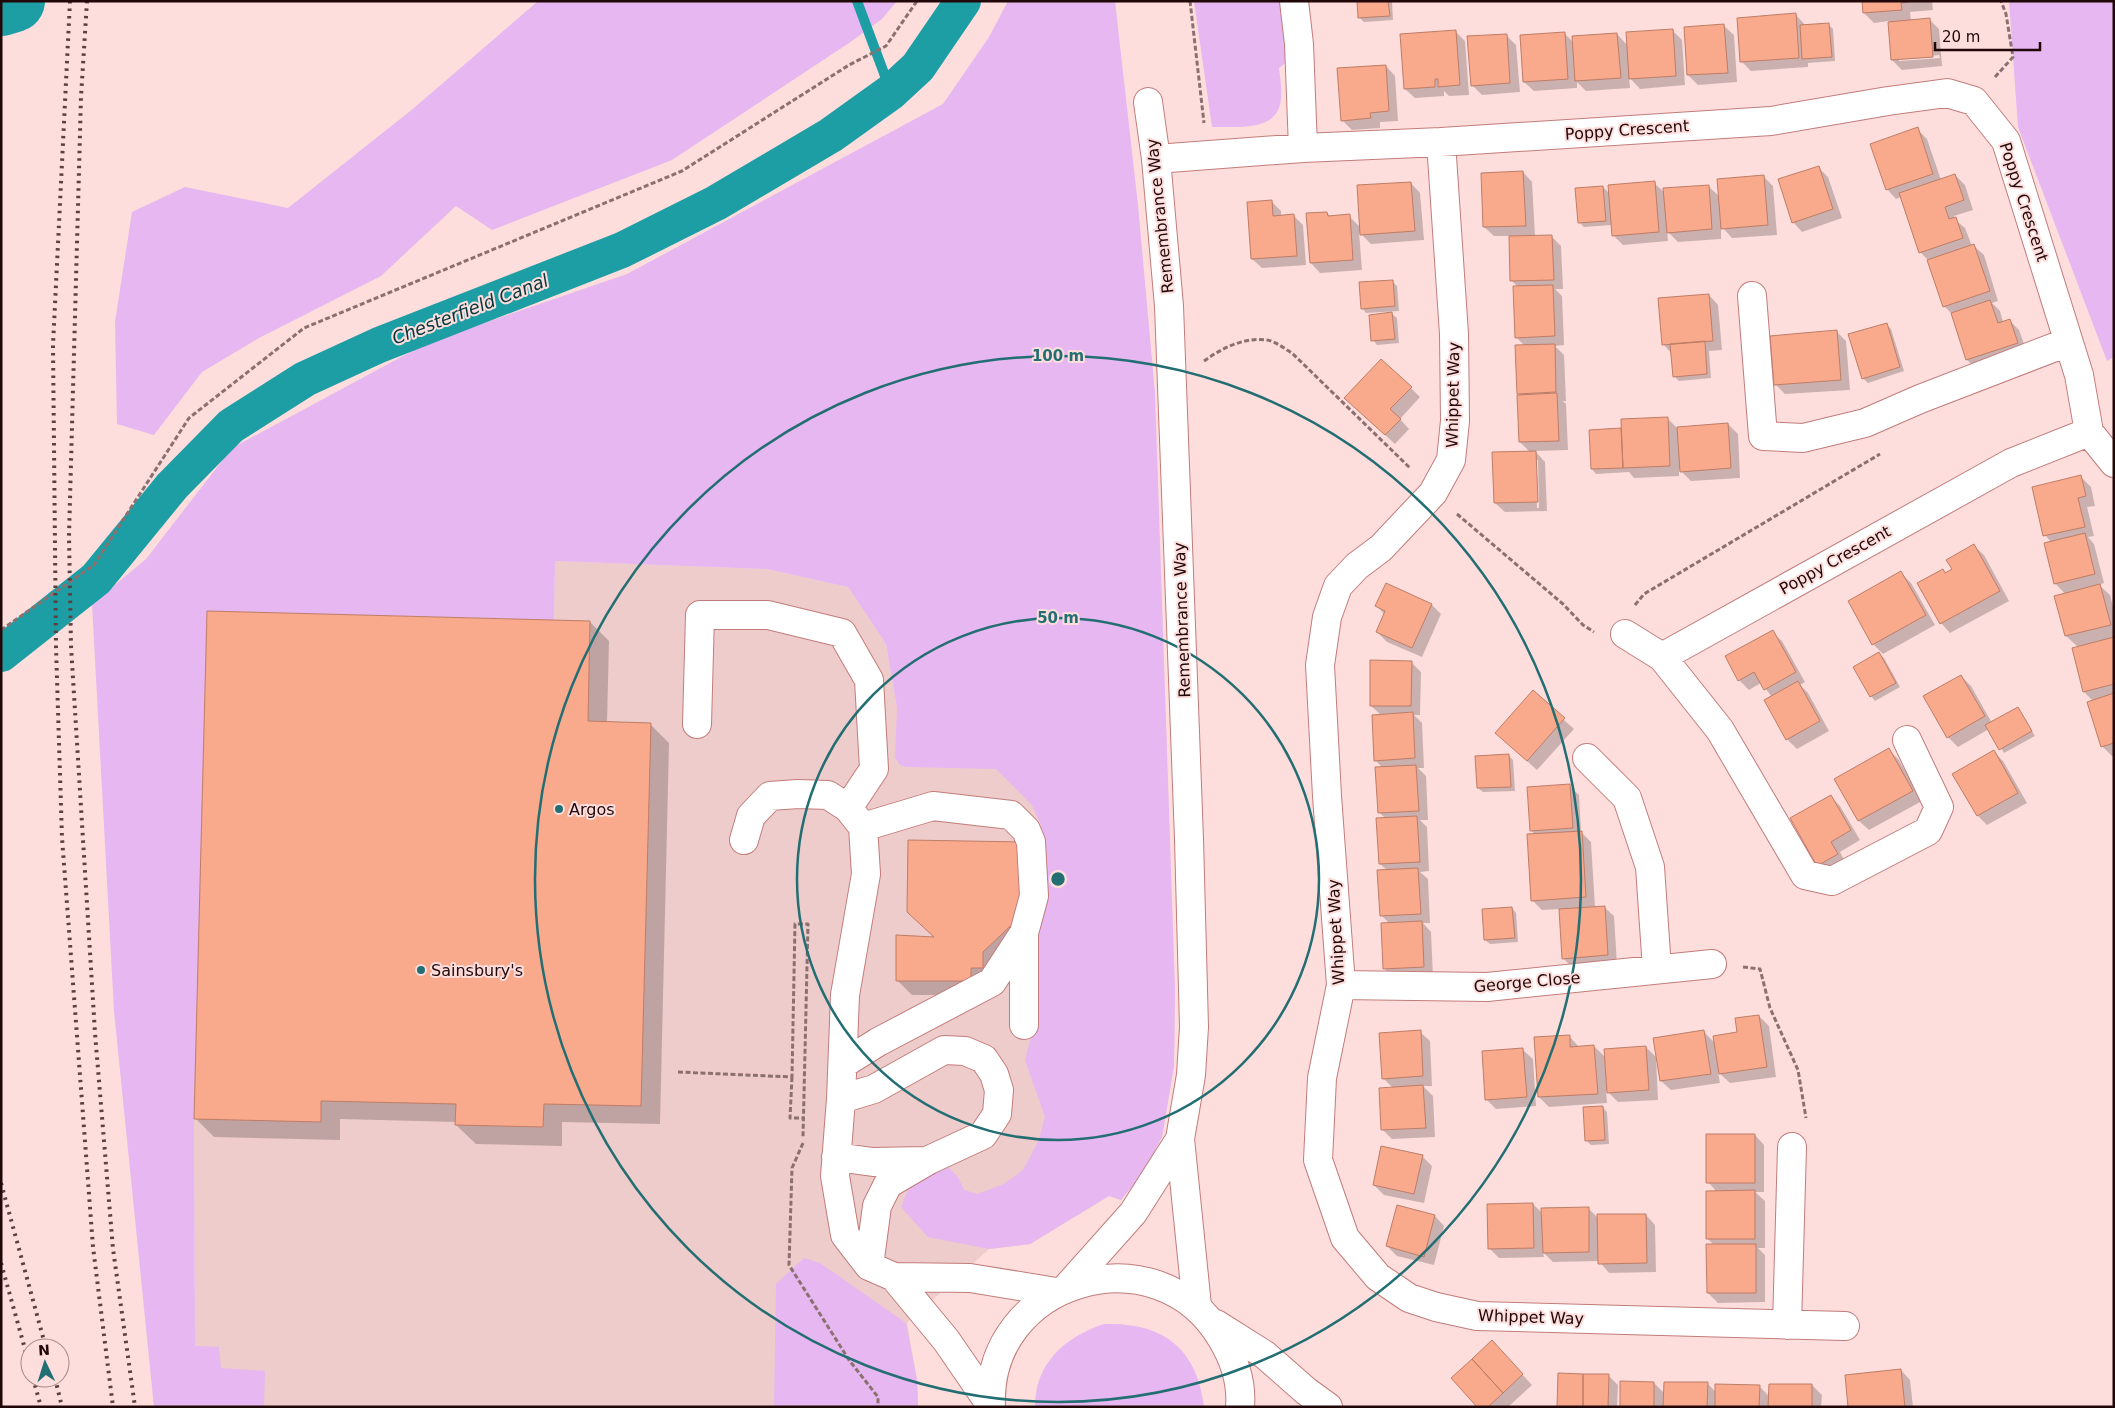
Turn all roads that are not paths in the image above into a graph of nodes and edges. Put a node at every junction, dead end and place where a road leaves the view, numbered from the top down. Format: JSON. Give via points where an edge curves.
{"nodes":[{"id":1,"x":1294,"y":1,"type":"edge"},
{"id":2,"x":1148,"y":102,"type":"dead end"},
{"id":3,"x":1441,"y":142,"type":"junction"},
{"id":4,"x":1303,"y":148,"type":"junction"},
{"id":5,"x":1156,"y":159,"type":"junction"},
{"id":6,"x":1752,"y":296,"type":"dead end"},
{"id":7,"x":2068,"y":342,"type":"junction"},
{"id":8,"x":2089,"y":432,"type":"junction"},
{"id":9,"x":2114,"y":463,"type":"edge"},
{"id":10,"x":1612,"y":635,"type":"road end"},
{"id":11,"x":1662,"y":657,"type":"junction"},
{"id":12,"x":697,"y":724,"type":"dead end"},
{"id":13,"x":1907,"y":740,"type":"dead end"},
{"id":14,"x":1587,"y":758,"type":"dead end"},
{"id":15,"x":855,"y":818,"type":"junction"},
{"id":16,"x":744,"y":840,"type":"dead end"},
{"id":17,"x":1024,"y":933,"type":"junction"},
{"id":18,"x":1712,"y":964,"type":"road end"},
{"id":19,"x":1657,"y":970,"type":"junction"},
{"id":20,"x":1341,"y":985,"type":"junction"},
{"id":21,"x":1024,"y":1025,"type":"dead end"},
{"id":22,"x":842,"y":1064,"type":"junction"},
{"id":23,"x":841,"y":1099,"type":"junction"},
{"id":24,"x":1180,"y":1139,"type":"junction"},
{"id":25,"x":1792,"y":1147,"type":"road end"},
{"id":26,"x":836,"y":1157,"type":"junction"},
{"id":27,"x":929,"y":1160,"type":"junction"},
{"id":28,"x":869,"y":1266,"type":"junction"},
{"id":29,"x":894,"y":1277,"type":"junction"},
{"id":30,"x":1062,"y":1289,"type":"junction"},
{"id":31,"x":1204,"y":1314,"type":"junction"},
{"id":32,"x":1787,"y":1324,"type":"junction"},
{"id":33,"x":1845,"y":1326,"type":"dead end"},
{"id":34,"x":990,"y":1405,"type":"edge"},
{"id":35,"x":1240,"y":1407,"type":"edge"},
{"id":36,"x":1328,"y":1407,"type":"edge"}],
"edges":[{"from":1,"to":4,"type":"main road"},
{"from":2,"to":5,"type":"main road","name":"Remembrance Way"},
{"from":3,"to":4,"type":"main road","name":"Poppy Crescent"},
{"from":3,"to":7,"type":"main road","name":"Poppy Crescent","via":[[1771,121],[1947,93],[1974,101],[2006,141]]},
{"from":3,"to":20,"type":"main road","name":"Whippet Way","via":[[1454,334],[1455,421],[1451,460],[1433,493],[1381,548],[1338,586],[1327,617],[1320,665]]},
{"from":4,"to":5,"type":"main road","name":"Poppy Crescent"},
{"from":5,"to":24,"type":"main road","name":"Remembrance Way","via":[[1170,306],[1194,1027],[1191,1075]]},
{"from":6,"to":7,"type":"main road","via":[[1762,436],[1802,438],[1865,423]]},
{"from":7,"to":8,"type":"main road","name":"Poppy Crescent","via":[[2079,375]]},
{"from":8,"to":9,"type":"main road"},
{"from":8,"to":11,"type":"main road","name":"Poppy Crescent","via":[[2002,468]]},
{"from":10,"to":11,"type":"main road"},
{"from":11,"to":13,"type":"main road","via":[[1720,730],[1805,875],[1832,881],[1928,831],[1939,808]]},
{"from":12,"to":15,"type":"main road","via":[[700,615],[768,615],[842,633],[869,680],[874,769]]},
{"from":14,"to":19,"type":"main road","via":[[1627,798],[1630,806],[1650,867]]},
{"from":15,"to":16,"type":"main road","via":[[828,795],[770,796],[751,816]]},
{"from":15,"to":17,"type":"main road","via":[[933,806],[1011,815],[1026,830],[1031,842],[1034,896]]},
{"from":15,"to":22,"type":"main road","via":[[866,874],[845,995]]},
{"from":17,"to":21,"type":"main road"},
{"from":17,"to":22,"type":"main road","via":[[992,982]]},
{"from":18,"to":19,"type":"main road","name":"George Close"},
{"from":19,"to":20,"type":"main road","name":"George Close","via":[[1487,987]]},
{"from":20,"to":32,"type":"main road","name":"Whippet Way","via":[[1322,1078],[1318,1160],[1345,1238],[1378,1277],[1409,1298],[1477,1316]]},
{"from":22,"to":23,"type":"main road"},
{"from":23,"to":26,"type":"main road"},
{"from":23,"to":27,"type":"main road","via":[[874,1089],[944,1050],[965,1051],[984,1059],[999,1090],[997,1114],[983,1135]]},
{"from":24,"to":30,"type":"main road","name":"Remembrance Way","via":[[1133,1213]]},
{"from":24,"to":31,"type":"main road","name":"Remembrance Way"},
{"from":25,"to":32,"type":"main road"},
{"from":26,"to":27,"type":"main road","via":[[874,1162]]},
{"from":26,"to":28,"type":"main road","via":[[835,1176],[845,1235]]},
{"from":27,"to":28,"type":"main road","via":[[888,1184],[876,1206]]},
{"from":28,"to":29,"type":"main road"},
{"from":29,"to":30,"type":"main road","via":[[970,1278]]},
{"from":29,"to":34,"type":"main road","via":[[946,1340]]},
{"from":30,"to":31,"type":"main road","via":[[1100,1278],[1135,1278],[1167,1288]]},
{"from":30,"to":34,"type":"main road","via":[[1034,1307],[1015,1327],[993,1376]]},
{"from":31,"to":35,"type":"main road","via":[[1233,1357],[1241,1396]]},
{"from":31,"to":36,"type":"main road","via":[[1265,1355]]},
{"from":32,"to":33,"type":"main road","name":"Whippet Way"}]}
